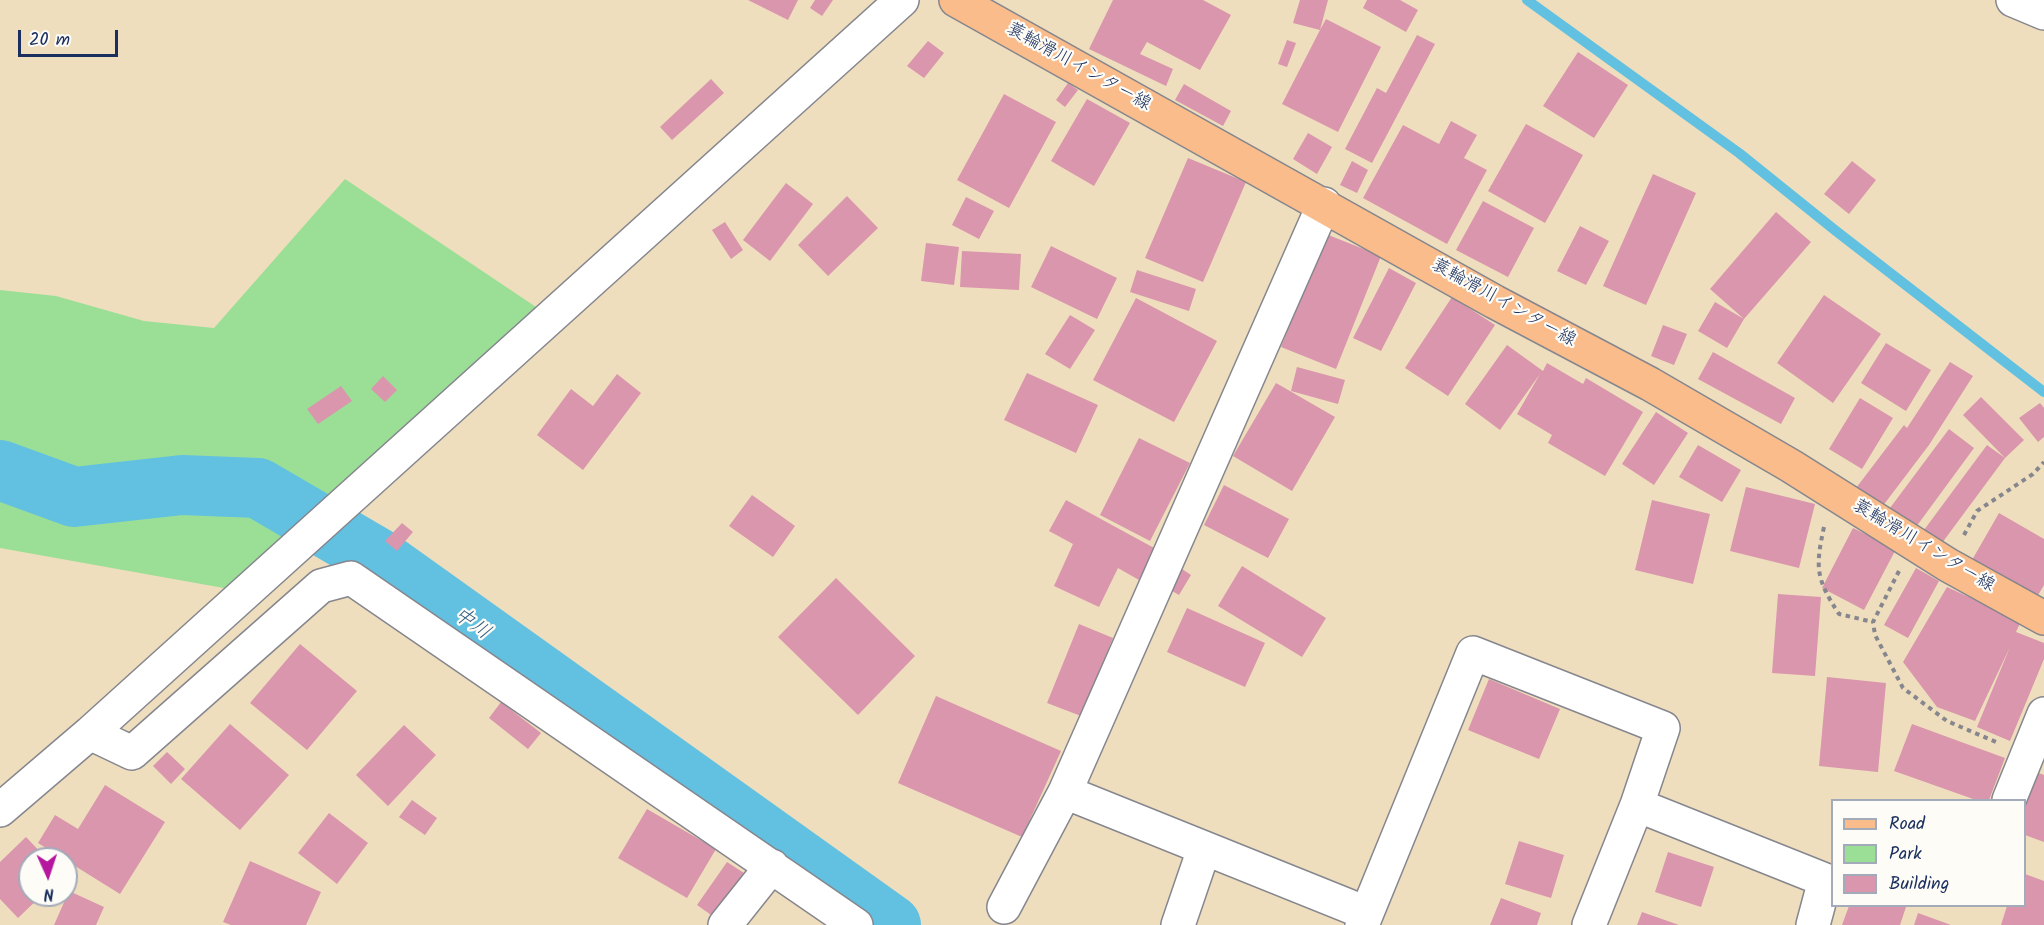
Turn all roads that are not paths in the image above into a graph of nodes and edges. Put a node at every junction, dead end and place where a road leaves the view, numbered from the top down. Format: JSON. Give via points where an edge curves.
{"nodes":[{"id":1,"x":902,"y":0,"type":"edge"},
{"id":2,"x":956,"y":0,"type":"edge"},
{"id":3,"x":2013,"y":0,"type":"edge"},
{"id":4,"x":2044,"y":13,"type":"edge"},
{"id":5,"x":1324,"y":204,"type":"junction"},
{"id":6,"x":2044,"y":618,"type":"edge"},
{"id":7,"x":2044,"y":714,"type":"edge"},
{"id":8,"x":90,"y":733,"type":"junction"},
{"id":9,"x":1065,"y":792,"type":"junction"},
{"id":10,"x":2010,"y":799,"type":"edge"},
{"id":11,"x":1637,"y":805,"type":"junction"},
{"id":12,"x":0,"y":810,"type":"edge"},
{"id":13,"x":1204,"y":849,"type":"junction"},
{"id":14,"x":772,"y":866,"type":"junction"},
{"id":15,"x":1004,"y":907,"type":"dead end"},
{"id":16,"x":1364,"y":919,"type":"edge"},
{"id":17,"x":725,"y":925,"type":"edge"},
{"id":18,"x":856,"y":925,"type":"edge"},
{"id":19,"x":1178,"y":925,"type":"edge"},
{"id":20,"x":1589,"y":925,"type":"edge"},
{"id":21,"x":1813,"y":925,"type":"edge"}],
"edges":[{"from":1,"to":8,"type":"street"},
{"from":2,"to":5,"type":"main road","name":"蓑輪滑川インター線"},
{"from":3,"to":4,"type":"street"},
{"from":5,"to":6,"type":"main road","name":"蓑輪滑川インター線","via":[[1650,384]]},
{"from":5,"to":9,"type":"street"},
{"from":7,"to":10,"type":"street"},
{"from":8,"to":12,"type":"street"},
{"from":8,"to":14,"type":"street","via":[[132,753],[321,586],[351,578]]},
{"from":9,"to":13,"type":"street"},
{"from":9,"to":15,"type":"street"},
{"from":11,"to":16,"type":"street","via":[[1664,728],[1473,653]]},
{"from":11,"to":20,"type":"street"},
{"from":11,"to":21,"type":"street","via":[[1825,880]]},
{"from":13,"to":16,"type":"street"},
{"from":13,"to":19,"type":"street"},
{"from":14,"to":17,"type":"street"},
{"from":14,"to":18,"type":"street"}]}
